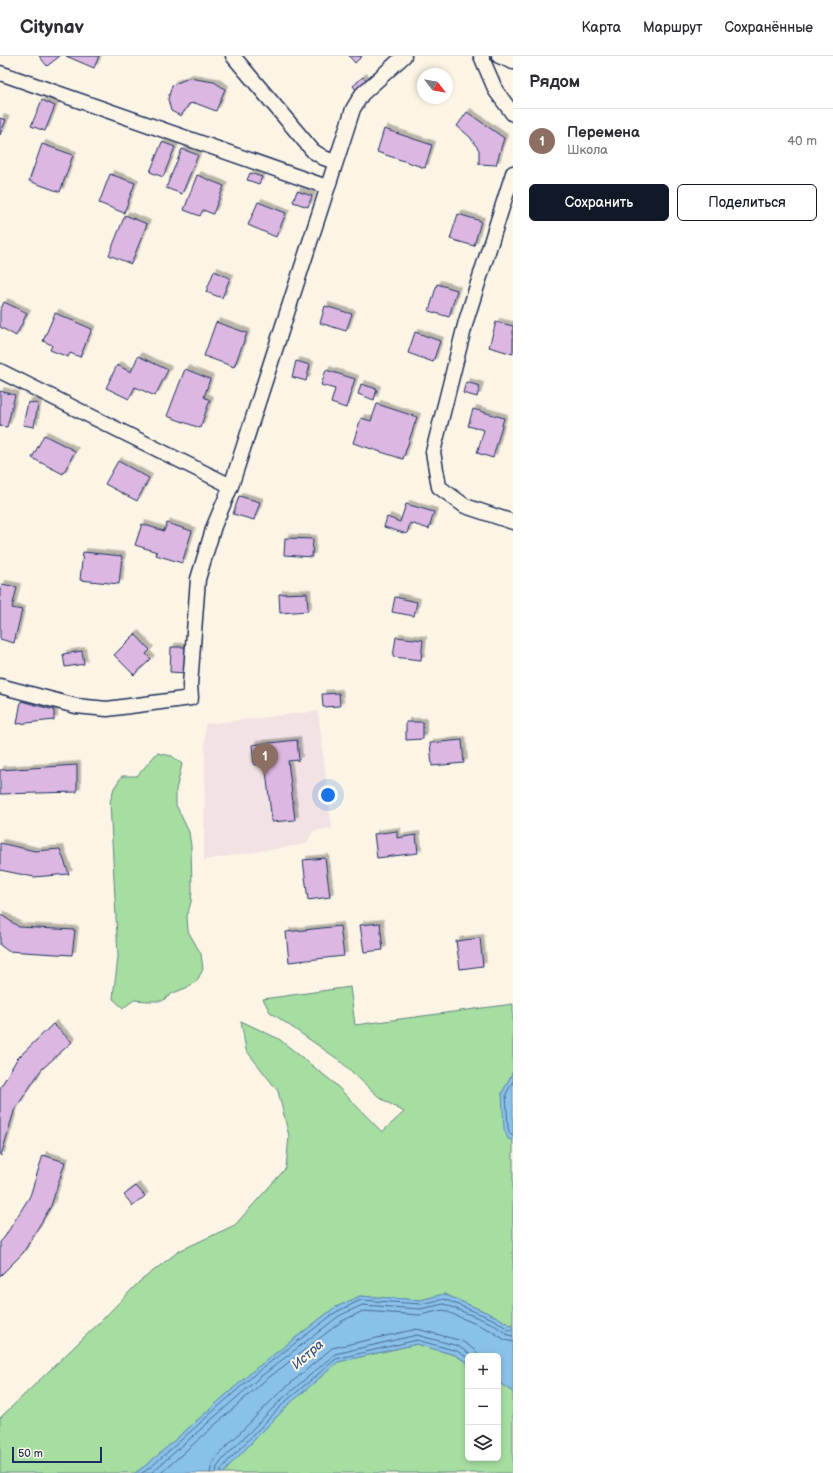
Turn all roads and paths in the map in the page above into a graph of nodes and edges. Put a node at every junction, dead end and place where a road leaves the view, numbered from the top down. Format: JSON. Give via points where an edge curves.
{"nodes":[{"id":1,"x":233,"y":56,"type":"edge"},
{"id":2,"x":404,"y":56,"type":"edge"},
{"id":3,"x":481,"y":56,"type":"edge"},
{"id":4,"x":499,"y":56,"type":"edge"},
{"id":5,"x":513,"y":62,"type":"edge"},
{"id":6,"x":0,"y":73,"type":"edge"},
{"id":7,"x":513,"y":114,"type":"edge"},
{"id":8,"x":335,"y":162,"type":"junction"},
{"id":9,"x":513,"y":173,"type":"edge"},
{"id":10,"x":327,"y":187,"type":"junction"},
{"id":11,"x":0,"y":371,"type":"edge"},
{"id":12,"x":231,"y":486,"type":"junction"},
{"id":13,"x":513,"y":522,"type":"edge"},
{"id":14,"x":0,"y":686,"type":"edge"}],
"edges":[{"from":1,"to":8,"type":"street","via":[[313,151]]},
{"from":2,"to":8,"type":"street","via":[[362,94],[353,109]]},
{"from":3,"to":7,"type":"street","via":[[496,91]]},
{"from":4,"to":5,"type":"street"},
{"from":6,"to":10,"type":"street"},
{"from":8,"to":10,"type":"street"},
{"from":9,"to":13,"type":"street","via":[[466,321],[433,452],[439,487],[465,506]]},
{"from":10,"to":12,"type":"street"},
{"from":11,"to":12,"type":"street"},
{"from":12,"to":14,"type":"street","via":[[214,526],[198,579],[191,698],[107,709],[76,706]]}]}
